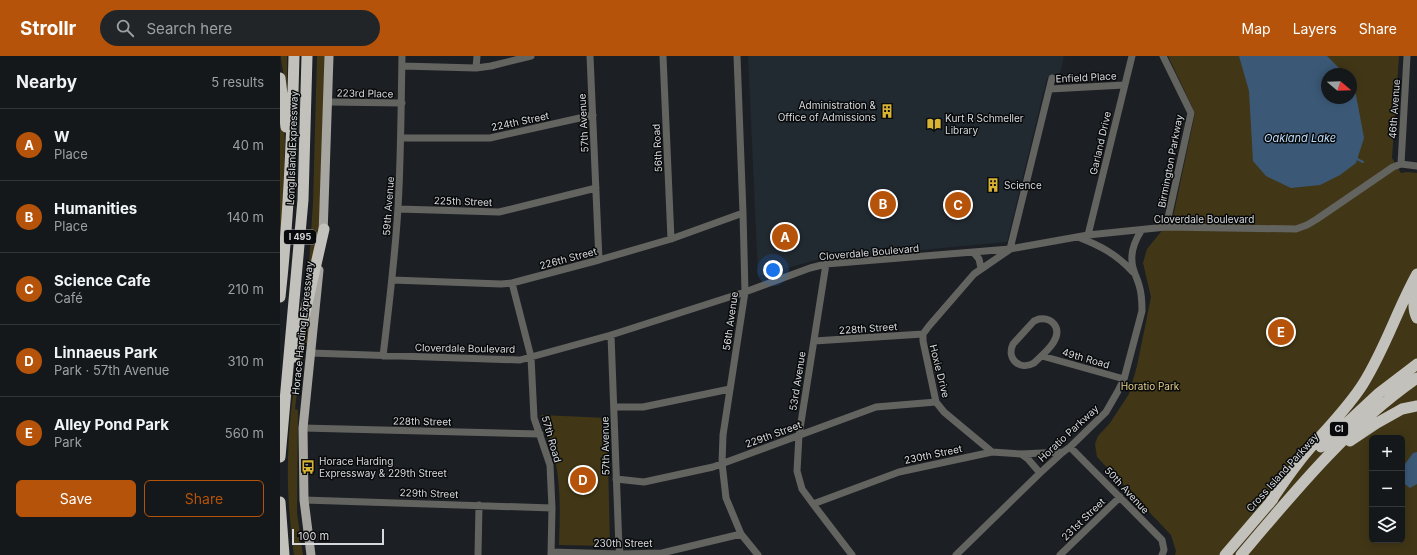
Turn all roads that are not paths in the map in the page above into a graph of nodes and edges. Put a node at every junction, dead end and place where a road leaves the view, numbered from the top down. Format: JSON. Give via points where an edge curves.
{"nodes":[{"id":1,"x":294,"y":56,"type":"edge"},
{"id":2,"x":307,"y":56,"type":"edge"},
{"id":3,"x":329,"y":56,"type":"edge"},
{"id":4,"x":402,"y":56,"type":"edge"},
{"id":5,"x":477,"y":56,"type":"edge"},
{"id":6,"x":531,"y":56,"type":"edge"},
{"id":7,"x":590,"y":56,"type":"edge"},
{"id":8,"x":662,"y":56,"type":"edge"},
{"id":9,"x":737,"y":56,"type":"edge"},
{"id":10,"x":1132,"y":56,"type":"edge"},
{"id":11,"x":1163,"y":56,"type":"edge"},
{"id":12,"x":1407,"y":56,"type":"edge"},
{"id":13,"x":402,"y":66,"type":"junction"},
{"id":14,"x":476,"y":68,"type":"junction"},
{"id":15,"x":280,"y":78,"type":"edge"},
{"id":16,"x":1052,"y":78,"type":"dead end"},
{"id":17,"x":1124,"y":85,"type":"junction"},
{"id":18,"x":1050,"y":89,"type":"junction"},
{"id":19,"x":328,"y":102,"type":"junction"},
{"id":20,"x":402,"y":104,"type":"junction"},
{"id":21,"x":593,"y":115,"type":"junction"},
{"id":22,"x":402,"y":138,"type":"junction"},
{"id":23,"x":1400,"y":164,"type":"junction"},
{"id":24,"x":1417,"y":166,"type":"edge"},
{"id":25,"x":596,"y":188,"type":"junction"},
{"id":26,"x":289,"y":198,"type":"junction"},
{"id":27,"x":398,"y":209,"type":"junction"},
{"id":28,"x":743,"y":213,"type":"junction"},
{"id":29,"x":1166,"y":227,"type":"junction"},
{"id":30,"x":324,"y":229,"type":"junction"},
{"id":31,"x":1141,"y":231,"type":"junction"},
{"id":32,"x":1088,"y":235,"type":"junction"},
{"id":33,"x":1078,"y":237,"type":"junction"},
{"id":34,"x":671,"y":239,"type":"junction"},
{"id":35,"x":1010,"y":249,"type":"junction"},
{"id":36,"x":974,"y":253,"type":"junction"},
{"id":37,"x":599,"y":260,"type":"junction"},
{"id":38,"x":826,"y":264,"type":"junction"},
{"id":39,"x":981,"y":268,"type":"junction"},
{"id":40,"x":1134,"y":272,"type":"junction"},
{"id":41,"x":1417,"y":274,"type":"edge"},
{"id":42,"x":392,"y":280,"type":"junction"},
{"id":43,"x":512,"y":283,"type":"junction"},
{"id":44,"x":1417,"y":289,"type":"edge"},
{"id":45,"x":745,"y":292,"type":"junction"},
{"id":46,"x":280,"y":296,"type":"edge"},
{"id":47,"x":1417,"y":318,"type":"edge"},
{"id":48,"x":923,"y":334,"type":"junction"},
{"id":49,"x":612,"y":335,"type":"junction"},
{"id":50,"x":814,"y":341,"type":"junction"},
{"id":51,"x":310,"y":353,"type":"junction"},
{"id":52,"x":383,"y":356,"type":"junction"},
{"id":53,"x":1042,"y":356,"type":"junction"},
{"id":54,"x":531,"y":357,"type":"junction"},
{"id":55,"x":1417,"y":364,"type":"edge"},
{"id":56,"x":1417,"y":378,"type":"edge"},
{"id":57,"x":1124,"y":379,"type":"junction"},
{"id":58,"x":730,"y":389,"type":"junction"},
{"id":59,"x":936,"y":402,"type":"junction"},
{"id":60,"x":1417,"y":406,"type":"edge"},
{"id":61,"x":614,"y":407,"type":"junction"},
{"id":62,"x":283,"y":417,"type":"junction"},
{"id":63,"x":303,"y":428,"type":"junction"},
{"id":64,"x":540,"y":434,"type":"junction"},
{"id":65,"x":799,"y":435,"type":"junction"},
{"id":66,"x":1070,"y":447,"type":"junction"},
{"id":67,"x":992,"y":452,"type":"junction"},
{"id":68,"x":1063,"y":452,"type":"junction"},
{"id":69,"x":1021,"y":454,"type":"junction"},
{"id":70,"x":280,"y":456,"type":"edge"},
{"id":71,"x":722,"y":463,"type":"junction"},
{"id":72,"x":1312,"y":472,"type":"junction"},
{"id":73,"x":1040,"y":473,"type":"junction"},
{"id":74,"x":616,"y":479,"type":"junction"},
{"id":75,"x":1120,"y":497,"type":"junction"},
{"id":76,"x":304,"y":500,"type":"junction"},
{"id":77,"x":280,"y":502,"type":"edge"},
{"id":78,"x":812,"y":504,"type":"junction"},
{"id":79,"x":1269,"y":504,"type":"junction"},
{"id":80,"x":479,"y":505,"type":"junction"},
{"id":81,"x":552,"y":508,"type":"junction"},
{"id":82,"x":741,"y":534,"type":"junction"},
{"id":83,"x":551,"y":553,"type":"edge"},
{"id":84,"x":1163,"y":553,"type":"edge"},
{"id":85,"x":621,"y":554,"type":"edge"},
{"id":86,"x":284,"y":555,"type":"edge"},
{"id":87,"x":311,"y":555,"type":"edge"},
{"id":88,"x":478,"y":555,"type":"edge"},
{"id":89,"x":758,"y":555,"type":"edge"},
{"id":90,"x":852,"y":555,"type":"edge"},
{"id":91,"x":956,"y":555,"type":"edge"},
{"id":92,"x":1060,"y":555,"type":"edge"},
{"id":93,"x":1225,"y":555,"type":"edge"},
{"id":94,"x":1241,"y":555,"type":"edge"}],
"edges":[{"from":1,"to":26,"type":"highway","name":"Long Island Expressway","number":"I 495"},
{"from":2,"to":62,"type":"highway","name":"Long Island Expressway","number":"I 495","via":[[303,200]]},
{"from":3,"to":19,"type":"main road","name":"Horace Harding Expressway"},
{"from":4,"to":13,"type":"street","name":"59th Avenue"},
{"from":5,"to":14,"type":"street"},
{"from":6,"to":14,"type":"street"},
{"from":7,"to":21,"type":"street","name":"57th Avenue"},
{"from":8,"to":34,"type":"street","name":"56th Road"},
{"from":9,"to":28,"type":"street","name":"56th Avenue"},
{"from":10,"to":17,"type":"street","name":"Garland Drive"},
{"from":11,"to":29,"type":"street","name":"Birmington Parkway","via":[[1191,113]]},
{"from":12,"to":23,"type":"street","name":"46th Avenue"},
{"from":13,"to":14,"type":"street"},
{"from":13,"to":20,"type":"street","name":"59th Avenue"},
{"from":15,"to":26,"type":"highway","via":[[288,136]]},
{"from":16,"to":18,"type":"street"},
{"from":17,"to":18,"type":"street","name":"Enfield Place"},
{"from":17,"to":32,"type":"street","name":"Garland Drive"},
{"from":18,"to":35,"type":"street"},
{"from":19,"to":20,"type":"street","name":"223rd Place"},
{"from":19,"to":30,"type":"main road","name":"Horace Harding Expressway"},
{"from":20,"to":22,"type":"street","name":"59th Avenue"},
{"from":21,"to":22,"type":"street","name":"224th Street","via":[[490,138]]},
{"from":21,"to":25,"type":"street","name":"57th Avenue"},
{"from":22,"to":27,"type":"street","name":"59th Avenue"},
{"from":23,"to":24,"type":"street"},
{"from":23,"to":29,"type":"street","name":"Cloverdale Boulevard","via":[[1301,227]]},
{"from":25,"to":27,"type":"street","name":"225th Street","via":[[499,212]]},
{"from":25,"to":37,"type":"street","name":"57th Avenue"},
{"from":26,"to":46,"type":"highway","name":"Long Island Expressway","number":"I 495"},
{"from":27,"to":42,"type":"street","name":"59th Avenue"},
{"from":28,"to":34,"type":"street","name":"226th Street"},
{"from":28,"to":45,"type":"street","name":"56th Avenue"},
{"from":29,"to":31,"type":"street","name":"Cloverdale Boulevard"},
{"from":30,"to":51,"type":"main road","name":"Horace Harding Expressway"},
{"from":30,"to":62,"type":"highway"},
{"from":31,"to":32,"type":"street","name":"Cloverdale Boulevard"},
{"from":31,"to":40,"type":"street","name":"Horatio Parkway","via":[[1131,260]]},
{"from":32,"to":33,"type":"street","name":"Cloverdale Boulevard"},
{"from":33,"to":35,"type":"street","name":"Cloverdale Boulevard"},
{"from":33,"to":40,"type":"street","name":"Horatio Parkway","via":[[1115,255]]},
{"from":34,"to":37,"type":"street","name":"226th Street"},
{"from":35,"to":36,"type":"street","name":"Cloverdale Boulevard"},
{"from":35,"to":39,"type":"street","name":"Hoxie Drive"},
{"from":36,"to":38,"type":"street","name":"Cloverdale Boulevard"},
{"from":36,"to":39,"type":"street"},
{"from":37,"to":43,"type":"street","name":"226th Street"},
{"from":38,"to":45,"type":"street","name":"Cloverdale Boulevard"},
{"from":38,"to":50,"type":"street","name":"53rd Avenue"},
{"from":39,"to":48,"type":"street","name":"Hoxie Drive"},
{"from":40,"to":57,"type":"street","name":"Horatio Parkway","via":[[1142,299],[1142,311]]},
{"from":41,"to":79,"type":"highway","via":[[1379,357],[1363,385],[1301,459]]},
{"from":42,"to":43,"type":"street","name":"226th Street"},
{"from":42,"to":52,"type":"street","name":"59th Avenue"},
{"from":43,"to":54,"type":"street","name":"57th Road"},
{"from":44,"to":47,"type":"highway","via":[[1414,312]]},
{"from":45,"to":49,"type":"street","name":"Cloverdale Boulevard"},
{"from":45,"to":58,"type":"street","name":"56th Avenue"},
{"from":48,"to":50,"type":"street","name":"228th Street"},
{"from":48,"to":59,"type":"street","name":"Hoxie Drive"},
{"from":49,"to":54,"type":"street","name":"Cloverdale Boulevard"},
{"from":49,"to":61,"type":"street","name":"57th Avenue"},
{"from":50,"to":65,"type":"street","name":"53rd Avenue"},
{"from":51,"to":52,"type":"street","name":"Cloverdale Boulevard"},
{"from":51,"to":63,"type":"main road","name":"Horace Harding Expressway"},
{"from":52,"to":54,"type":"street","name":"Cloverdale Boulevard","via":[[520,360]]},
{"from":53,"to":53,"type":"street","name":"49th Road","via":[[1057,335],[1054,324],[1043,318],[1034,321],[1013,344],[1010,352],[1013,360],[1021,366],[1030,366]]},
{"from":53,"to":57,"type":"street","name":"49th Road"},
{"from":54,"to":64,"type":"street","name":"57th Road","via":[[534,418]]},
{"from":55,"to":79,"type":"highway","name":"Cross Island Parkway","number":"CI","via":[[1379,393],[1326,441]]},
{"from":56,"to":72,"type":"highway","number":"CI","via":[[1390,397]]},
{"from":57,"to":66,"type":"street","name":"Horatio Parkway","via":[[1106,412]]},
{"from":58,"to":61,"type":"street","via":[[643,407]]},
{"from":58,"to":71,"type":"street","name":"56th Avenue","via":[[723,435]]},
{"from":59,"to":65,"type":"street","name":"229th Street","via":[[876,407]]},
{"from":59,"to":67,"type":"street","name":"Hoxie Drive","via":[[944,412]]},
{"from":60,"to":72,"type":"highway","via":[[1402,409],[1353,438]]},
{"from":61,"to":74,"type":"street","name":"57th Avenue"},
{"from":62,"to":70,"type":"highway","name":"Long Island Expressway","number":"I 495"},
{"from":63,"to":64,"type":"street","name":"228th Street"},
{"from":63,"to":76,"type":"main road","name":"Horace Harding Expressway"},
{"from":64,"to":81,"type":"street","name":"57th Road","via":[[550,465]]},
{"from":65,"to":71,"type":"street","name":"229th Street"},
{"from":65,"to":78,"type":"street","name":"53rd Avenue","via":[[797,471],[802,489]]},
{"from":66,"to":68,"type":"street","name":"Horatio Parkway"},
{"from":66,"to":75,"type":"street","name":"50th Avenue"},
{"from":67,"to":69,"type":"street","name":"230th Street"},
{"from":67,"to":78,"type":"street","name":"230th Street","via":[[899,472]]},
{"from":68,"to":69,"type":"street","name":"230th Street"},
{"from":68,"to":73,"type":"street","name":"Horatio Parkway"},
{"from":69,"to":73,"type":"street"},
{"from":71,"to":74,"type":"street","name":"229th Street","via":[[644,482]]},
{"from":71,"to":82,"type":"street","name":"56th Avenue","via":[[726,498]]},
{"from":72,"to":94,"type":"highway","number":"CI"},
{"from":73,"to":91,"type":"street","name":"Horatio Parkway"},
{"from":74,"to":85,"type":"street","name":"57th Avenue"},
{"from":75,"to":84,"type":"street","name":"50th Avenue","via":[[1162,540]]},
{"from":75,"to":92,"type":"street","name":"231st Street"},
{"from":76,"to":80,"type":"street","name":"229th Street"},
{"from":76,"to":87,"type":"main road","name":"Horace Harding Expressway"},
{"from":77,"to":86,"type":"highway"},
{"from":78,"to":90,"type":"street","name":"53rd Avenue"},
{"from":79,"to":93,"type":"highway","name":"Cross Island Parkway","number":"CI"},
{"from":80,"to":81,"type":"street","name":"229th Street"},
{"from":80,"to":88,"type":"street"},
{"from":81,"to":83,"type":"street","name":"57th Road"},
{"from":82,"to":85,"type":"street","name":"230th Street","via":[[662,553]]},
{"from":82,"to":89,"type":"street","name":"56th Avenue"},
{"from":83,"to":85,"type":"street","name":"230th Street"}]}
